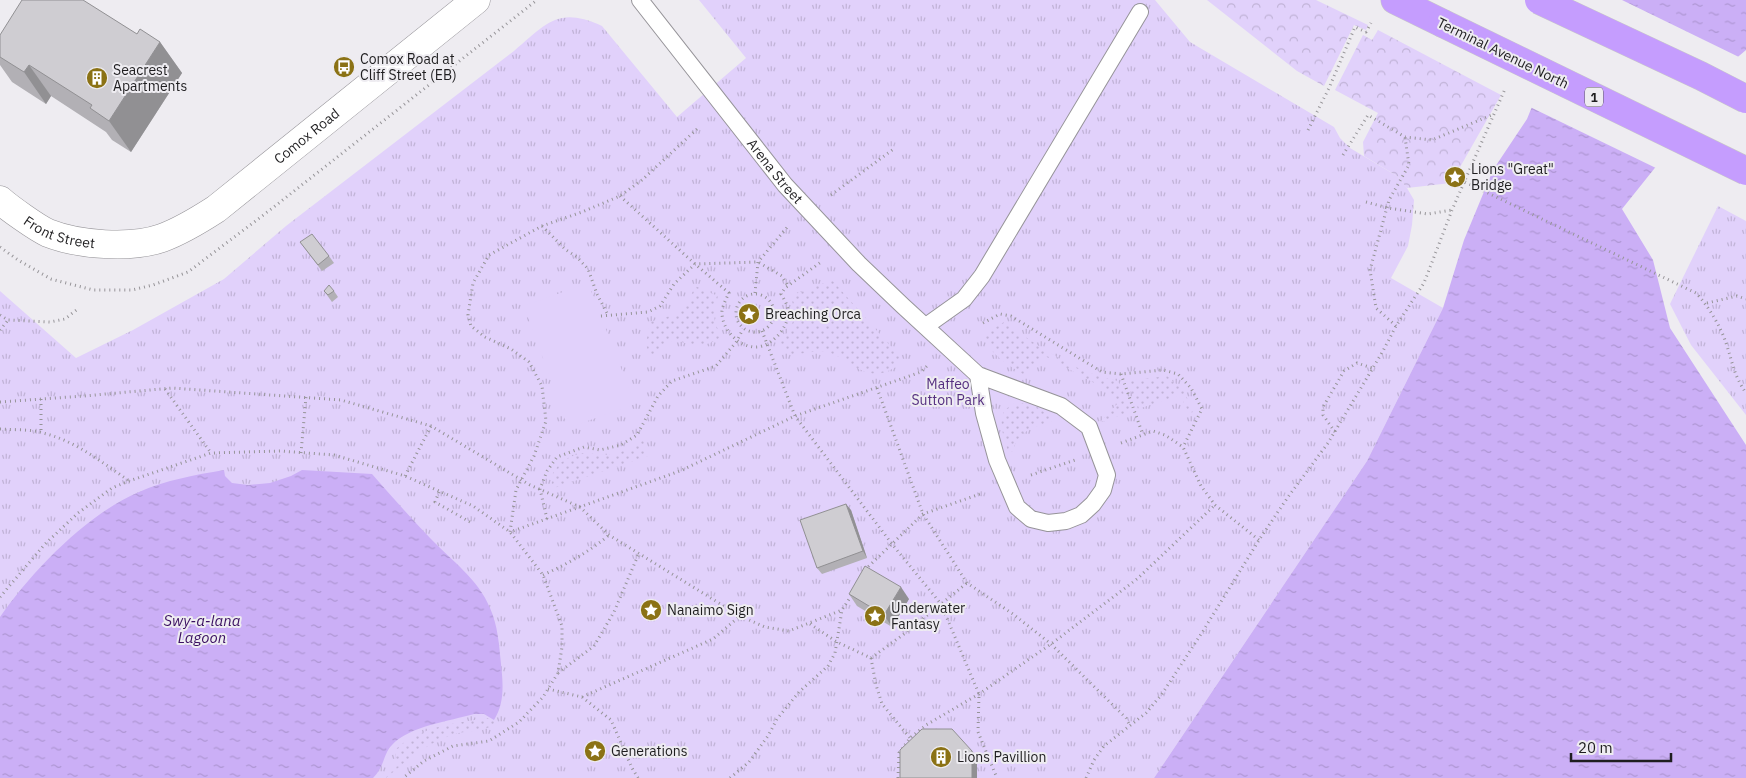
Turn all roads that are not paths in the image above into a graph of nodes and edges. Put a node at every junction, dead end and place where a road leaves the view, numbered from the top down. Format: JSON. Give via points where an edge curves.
{"nodes":[{"id":1,"x":476,"y":0,"type":"edge"},
{"id":2,"x":640,"y":0,"type":"edge"},
{"id":3,"x":1395,"y":0,"type":"edge"},
{"id":4,"x":1539,"y":0,"type":"edge"},
{"id":5,"x":1140,"y":12,"type":"dead end"},
{"id":6,"x":1746,"y":99,"type":"edge"},
{"id":7,"x":1746,"y":171,"type":"edge"},
{"id":8,"x":0,"y":200,"type":"edge"},
{"id":9,"x":125,"y":245,"type":"joint"},
{"id":10,"x":926,"y":326,"type":"junction"},
{"id":11,"x":978,"y":375,"type":"junction"}],
"edges":[{"from":1,"to":9,"type":"street","name":"Comox Road","via":[[216,209],[188,227],[160,239]]},
{"from":2,"to":10,"type":"lane","name":"Arena Street","via":[[785,185],[859,264]]},
{"from":3,"to":7,"type":"highway","name":"Terminal Avenue North","number":"1","bridge":true},
{"from":4,"to":6,"type":"highway","bridge":true},
{"from":5,"to":10,"type":"lane","via":[[982,276],[964,299]]},
{"from":8,"to":9,"type":"street","name":"Front Street","via":[[47,232],[76,241]]},
{"from":10,"to":11,"type":"lane","name":"Arena Street"},
{"from":11,"to":11,"type":"lane","via":[[997,460],[1017,507],[1031,519],[1048,523],[1081,515],[1103,490],[1107,475],[1089,427],[1061,406]]}]}
